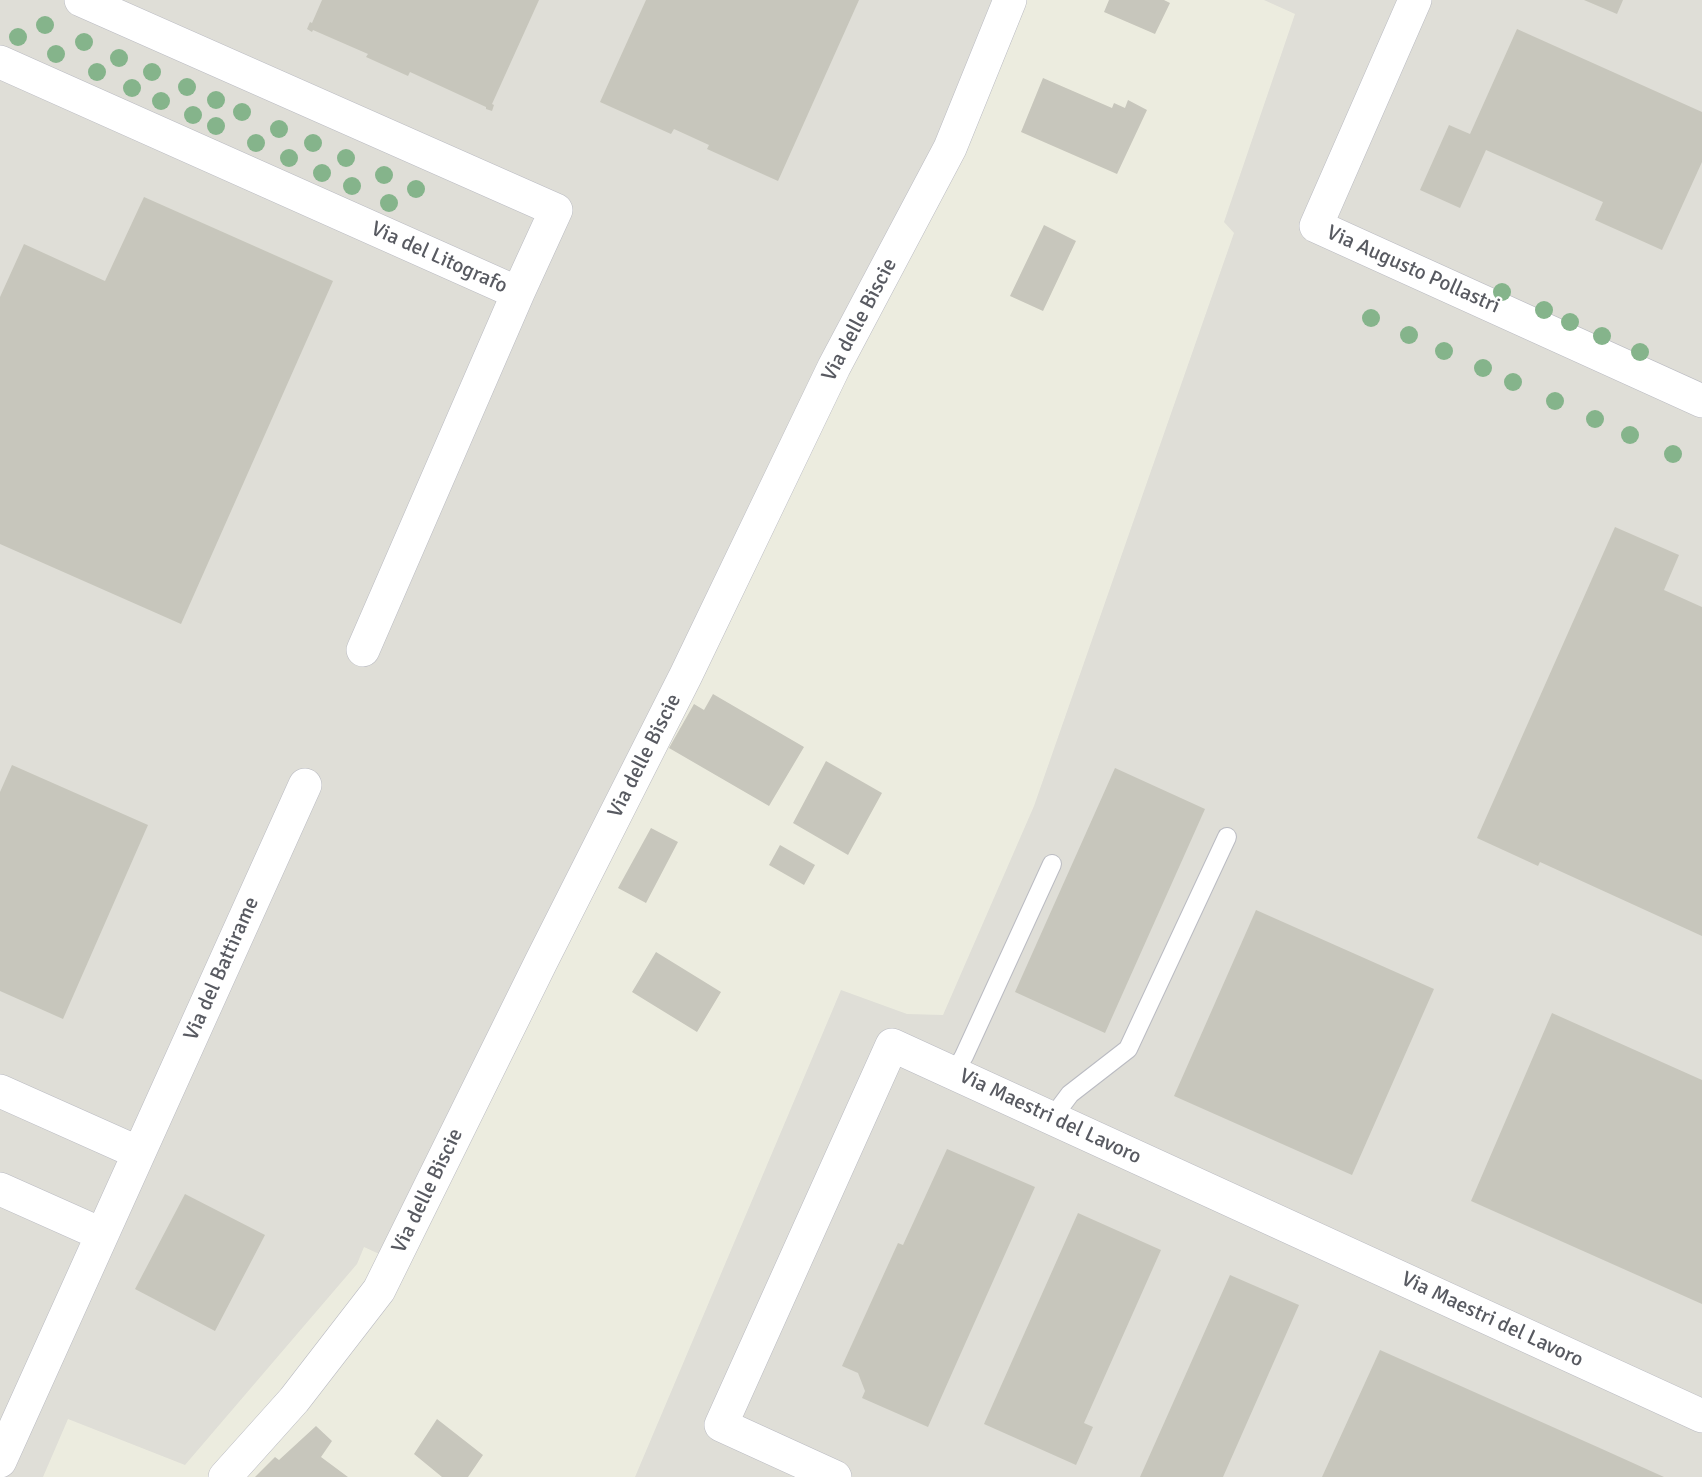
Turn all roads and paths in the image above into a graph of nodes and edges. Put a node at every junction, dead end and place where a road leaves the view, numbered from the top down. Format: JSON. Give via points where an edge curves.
{"nodes":[{"id":1,"x":81,"y":0,"type":"edge"},
{"id":2,"x":1010,"y":0,"type":"edge"},
{"id":3,"x":1415,"y":0,"type":"edge"},
{"id":4,"x":0,"y":62,"type":"edge"},
{"id":5,"x":518,"y":293,"type":"junction"},
{"id":6,"x":1702,"y":401,"type":"edge"},
{"id":7,"x":363,"y":650,"type":"dead end"},
{"id":8,"x":305,"y":785,"type":"dead end"},
{"id":9,"x":1227,"y":837,"type":"dead end"},
{"id":10,"x":1052,"y":864,"type":"dead end"},
{"id":11,"x":954,"y":1073,"type":"junction"},
{"id":12,"x":0,"y":1091,"type":"edge"},
{"id":13,"x":1052,"y":1118,"type":"junction"},
{"id":14,"x":139,"y":1153,"type":"junction"},
{"id":15,"x":0,"y":1190,"type":"edge"},
{"id":16,"x":101,"y":1234,"type":"junction"},
{"id":17,"x":1702,"y":1416,"type":"edge"},
{"id":18,"x":0,"y":1461,"type":"edge"},
{"id":19,"x":225,"y":1477,"type":"edge"},
{"id":20,"x":835,"y":1477,"type":"edge"}],
"edges":[{"from":1,"to":5,"type":"street","name":"Via del Litografo","via":[[556,210]]},
{"from":2,"to":19,"type":"street","name":"Via delle Biscie","via":[[950,148],[834,367],[686,675],[380,1290],[294,1400]]},
{"from":3,"to":6,"type":"street","name":"Via Augusto Pollastri","via":[[1316,226]]},
{"from":4,"to":5,"type":"street","name":"Via del Litografo"},
{"from":5,"to":7,"type":"street"},
{"from":8,"to":14,"type":"street","name":"Via del Battirame"},
{"from":9,"to":13,"type":"lane","via":[[1128,1048],[1071,1094]]},
{"from":10,"to":11,"type":"lane"},
{"from":11,"to":13,"type":"street","name":"Via Maestri del Lavoro"},
{"from":11,"to":20,"type":"street","name":"Via Maestri del Lavoro","via":[[892,1045],[721,1425]]},
{"from":12,"to":14,"type":"street"},
{"from":13,"to":17,"type":"street","name":"Via Maestri del Lavoro"},
{"from":14,"to":16,"type":"street","name":"Via del Battirame"},
{"from":15,"to":16,"type":"street"},
{"from":16,"to":18,"type":"street","name":"Via del Battirame"}]}
